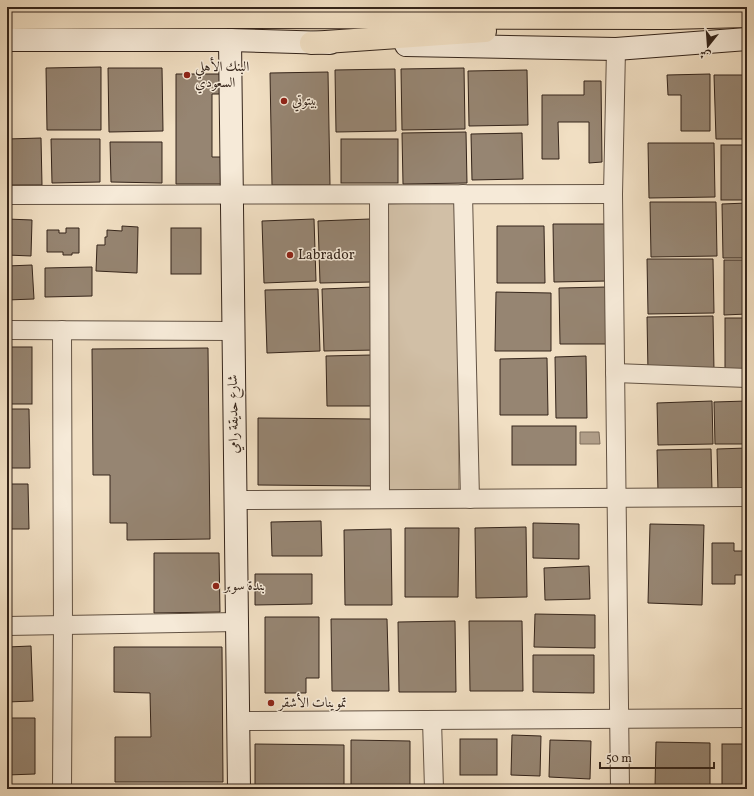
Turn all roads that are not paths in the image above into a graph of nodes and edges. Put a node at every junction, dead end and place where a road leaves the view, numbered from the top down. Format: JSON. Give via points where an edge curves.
{"nodes":[{"id":1,"x":747,"y":16,"type":"edge"},
{"id":2,"x":233,"y":17,"type":"junction"},
{"id":3,"x":7,"y":18,"type":"edge"},
{"id":4,"x":669,"y":18,"type":"junction"},
{"id":5,"x":747,"y":39,"type":"edge"},
{"id":6,"x":7,"y":40,"type":"edge"},
{"id":7,"x":230,"y":40,"type":"junction"},
{"id":8,"x":311,"y":43,"type":"junction"},
{"id":9,"x":616,"y":49,"type":"junction"},
{"id":10,"x":463,"y":194,"type":"junction"},
{"id":11,"x":613,"y":194,"type":"junction"},
{"id":12,"x":232,"y":195,"type":"junction"},
{"id":13,"x":379,"y":195,"type":"junction"},
{"id":14,"x":7,"y":196,"type":"edge"},
{"id":15,"x":7,"y":330,"type":"edge"},
{"id":16,"x":62,"y":330,"type":"junction"},
{"id":17,"x":233,"y":331,"type":"junction"},
{"id":18,"x":616,"y":373,"type":"junction"},
{"id":19,"x":747,"y":378,"type":"edge"},
{"id":20,"x":747,"y":497,"type":"edge"},
{"id":21,"x":617,"y":498,"type":"junction"},
{"id":22,"x":380,"y":499,"type":"junction"},
{"id":23,"x":470,"y":499,"type":"junction"},
{"id":24,"x":236,"y":500,"type":"junction"},
{"id":25,"x":237,"y":622,"type":"junction"},
{"id":26,"x":7,"y":626,"type":"edge"},
{"id":27,"x":63,"y":626,"type":"junction"},
{"id":28,"x":747,"y":718,"type":"edge"},
{"id":29,"x":619,"y":719,"type":"junction"},
{"id":30,"x":432,"y":720,"type":"junction"},
{"id":31,"x":238,"y":721,"type":"junction"},
{"id":32,"x":62,"y":789,"type":"edge"},
{"id":33,"x":239,"y":789,"type":"edge"},
{"id":34,"x":434,"y":789,"type":"edge"},
{"id":35,"x":620,"y":789,"type":"edge"}],
"edges":[{"from":1,"to":4,"type":"main road"},
{"from":2,"to":3,"type":"main road"},
{"from":2,"to":4,"type":"main road"},
{"from":2,"to":7,"type":"street"},
{"from":4,"to":8,"type":"main road"},
{"from":5,"to":9,"type":"street"},
{"from":6,"to":7,"type":"street"},
{"from":7,"to":8,"type":"street"},
{"from":7,"to":12,"type":"street","name":"شارع حديقة رامي"},
{"from":8,"to":9,"type":"street"},
{"from":9,"to":11,"type":"street"},
{"from":10,"to":11,"type":"street"},
{"from":10,"to":13,"type":"street"},
{"from":10,"to":23,"type":"street"},
{"from":11,"to":18,"type":"street"},
{"from":12,"to":13,"type":"street"},
{"from":12,"to":14,"type":"street"},
{"from":12,"to":17,"type":"street","name":"شارع حديقة رامي"},
{"from":13,"to":22,"type":"street"},
{"from":15,"to":16,"type":"street"},
{"from":16,"to":17,"type":"street"},
{"from":16,"to":27,"type":"street"},
{"from":17,"to":24,"type":"street","name":"شارع حديقة رامي"},
{"from":18,"to":19,"type":"street"},
{"from":18,"to":21,"type":"street"},
{"from":20,"to":21,"type":"street"},
{"from":21,"to":23,"type":"street"},
{"from":21,"to":29,"type":"street"},
{"from":22,"to":23,"type":"street"},
{"from":22,"to":24,"type":"street"},
{"from":24,"to":25,"type":"street","name":"شارع حديقة رامي"},
{"from":25,"to":27,"type":"street"},
{"from":25,"to":31,"type":"street","name":"شارع حديقة رامي"},
{"from":26,"to":27,"type":"street"},
{"from":27,"to":32,"type":"street"},
{"from":28,"to":29,"type":"street"},
{"from":29,"to":30,"type":"street"},
{"from":29,"to":35,"type":"street"},
{"from":30,"to":31,"type":"street"},
{"from":30,"to":34,"type":"street"},
{"from":31,"to":33,"type":"street","name":"شارع حديقة رامي"}]}
